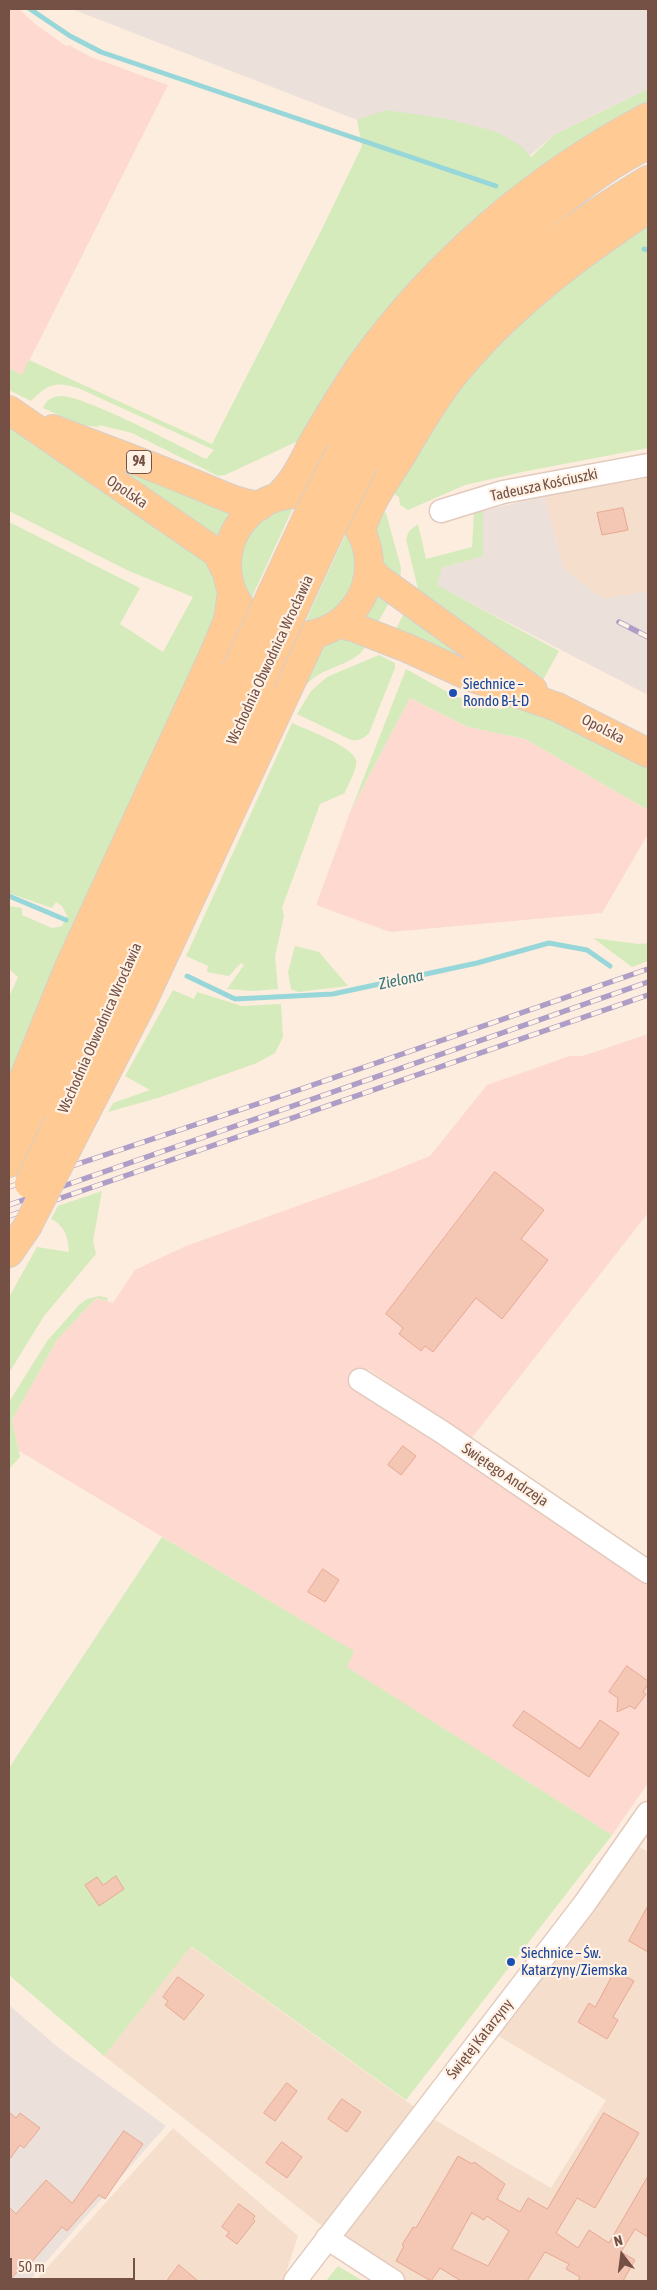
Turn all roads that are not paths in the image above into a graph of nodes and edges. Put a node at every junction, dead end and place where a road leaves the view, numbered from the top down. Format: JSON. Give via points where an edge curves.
{"nodes":[{"id":1,"x":648,"y":117,"type":"edge"},
{"id":2,"x":648,"y":145,"type":"edge"},
{"id":3,"x":648,"y":180,"type":"edge"},
{"id":4,"x":648,"y":210,"type":"edge"},
{"id":5,"x":14,"y":413,"type":"edge"},
{"id":6,"x":648,"y":465,"type":"edge"},
{"id":7,"x":269,"y":502,"type":"junction"},
{"id":8,"x":441,"y":511,"type":"dead end"},
{"id":9,"x":361,"y":533,"type":"junction"},
{"id":10,"x":369,"y":568,"type":"junction"},
{"id":11,"x":230,"y":583,"type":"junction"},
{"id":12,"x":338,"y":624,"type":"junction"},
{"id":13,"x":313,"y":635,"type":"junction"},
{"id":14,"x":557,"y":706,"type":"junction"},
{"id":15,"x":648,"y":753,"type":"edge"},
{"id":16,"x":16,"y":1123,"type":"edge"},
{"id":17,"x":9,"y":1163,"type":"edge"},
{"id":18,"x":18,"y":1228,"type":"edge"},
{"id":19,"x":9,"y":1253,"type":"edge"},
{"id":20,"x":360,"y":1380,"type":"dead end"},
{"id":21,"x":648,"y":1572,"type":"edge"},
{"id":22,"x":648,"y":1813,"type":"edge"},
{"id":23,"x":641,"y":1838,"type":"edge"},
{"id":24,"x":327,"y":2238,"type":"junction"},
{"id":25,"x":295,"y":2281,"type":"edge"},
{"id":26,"x":393,"y":2281,"type":"edge"}],
"edges":[{"from":1,"to":7,"type":"main road","via":[[542,182],[444,268],[410,304],[363,364],[289,487]]},
{"from":2,"to":16,"type":"main road","name":"Wschodnia Obwodnica Wrocławia","bridge":true,"via":[[591,179],[526,229],[435,312],[391,369],[341,450],[311,509]]},
{"from":3,"to":18,"type":"main road","name":"Wschodnia Obwodnica Wrocławia","bridge":true,"via":[[550,244],[483,304],[448,340],[425,370],[364,463],[58,1122]]},
{"from":4,"to":9,"type":"main road","via":[[548,281],[462,365],[415,431],[378,492]]},
{"from":5,"to":7,"type":"main road","name":"Opolska","number":"94","via":[[220,495],[247,504]]},
{"from":5,"to":11,"type":"main road","name":"Opolska","number":"94","via":[[216,554]]},
{"from":6,"to":8,"type":"street","name":"Tadeusza Kościuszki","via":[[503,492]]},
{"from":7,"to":9,"type":"main road","number":"94","via":[[294,495],[326,500],[340,508]]},
{"from":7,"to":11,"type":"main road","via":[[241,523],[229,547]]},
{"from":9,"to":10,"type":"main road","number":"94"},
{"from":10,"to":12,"type":"main road","number":"94","via":[[365,589],[354,608]]},
{"from":10,"to":14,"type":"main road","name":"Opolska","via":[[379,579]]},
{"from":11,"to":13,"type":"main road","number":"94","via":[[241,607],[265,628],[280,634]]},
{"from":11,"to":16,"type":"main road","via":[[228,620],[70,965]]},
{"from":12,"to":13,"type":"main road","number":"94"},
{"from":12,"to":14,"type":"main road","name":"Opolska","via":[[407,648],[471,677]]},
{"from":13,"to":18,"type":"main road","bridge":true,"via":[[142,1003],[86,1112]]},
{"from":14,"to":15,"type":"main road","name":"Opolska"},
{"from":16,"to":17,"type":"main road","name":"Wschodnia Obwodnica Wrocławia"},
{"from":18,"to":19,"type":"main road"},
{"from":20,"to":21,"type":"street","name":"Świętego Andrzeja"},
{"from":22,"to":23,"type":"street","name":"Świętej Katarzyny"},
{"from":23,"to":24,"type":"street","name":"Świętej Katarzyny","via":[[585,1903]]},
{"from":24,"to":25,"type":"street","name":"Świętej Katarzyny"},
{"from":24,"to":26,"type":"street"}]}
